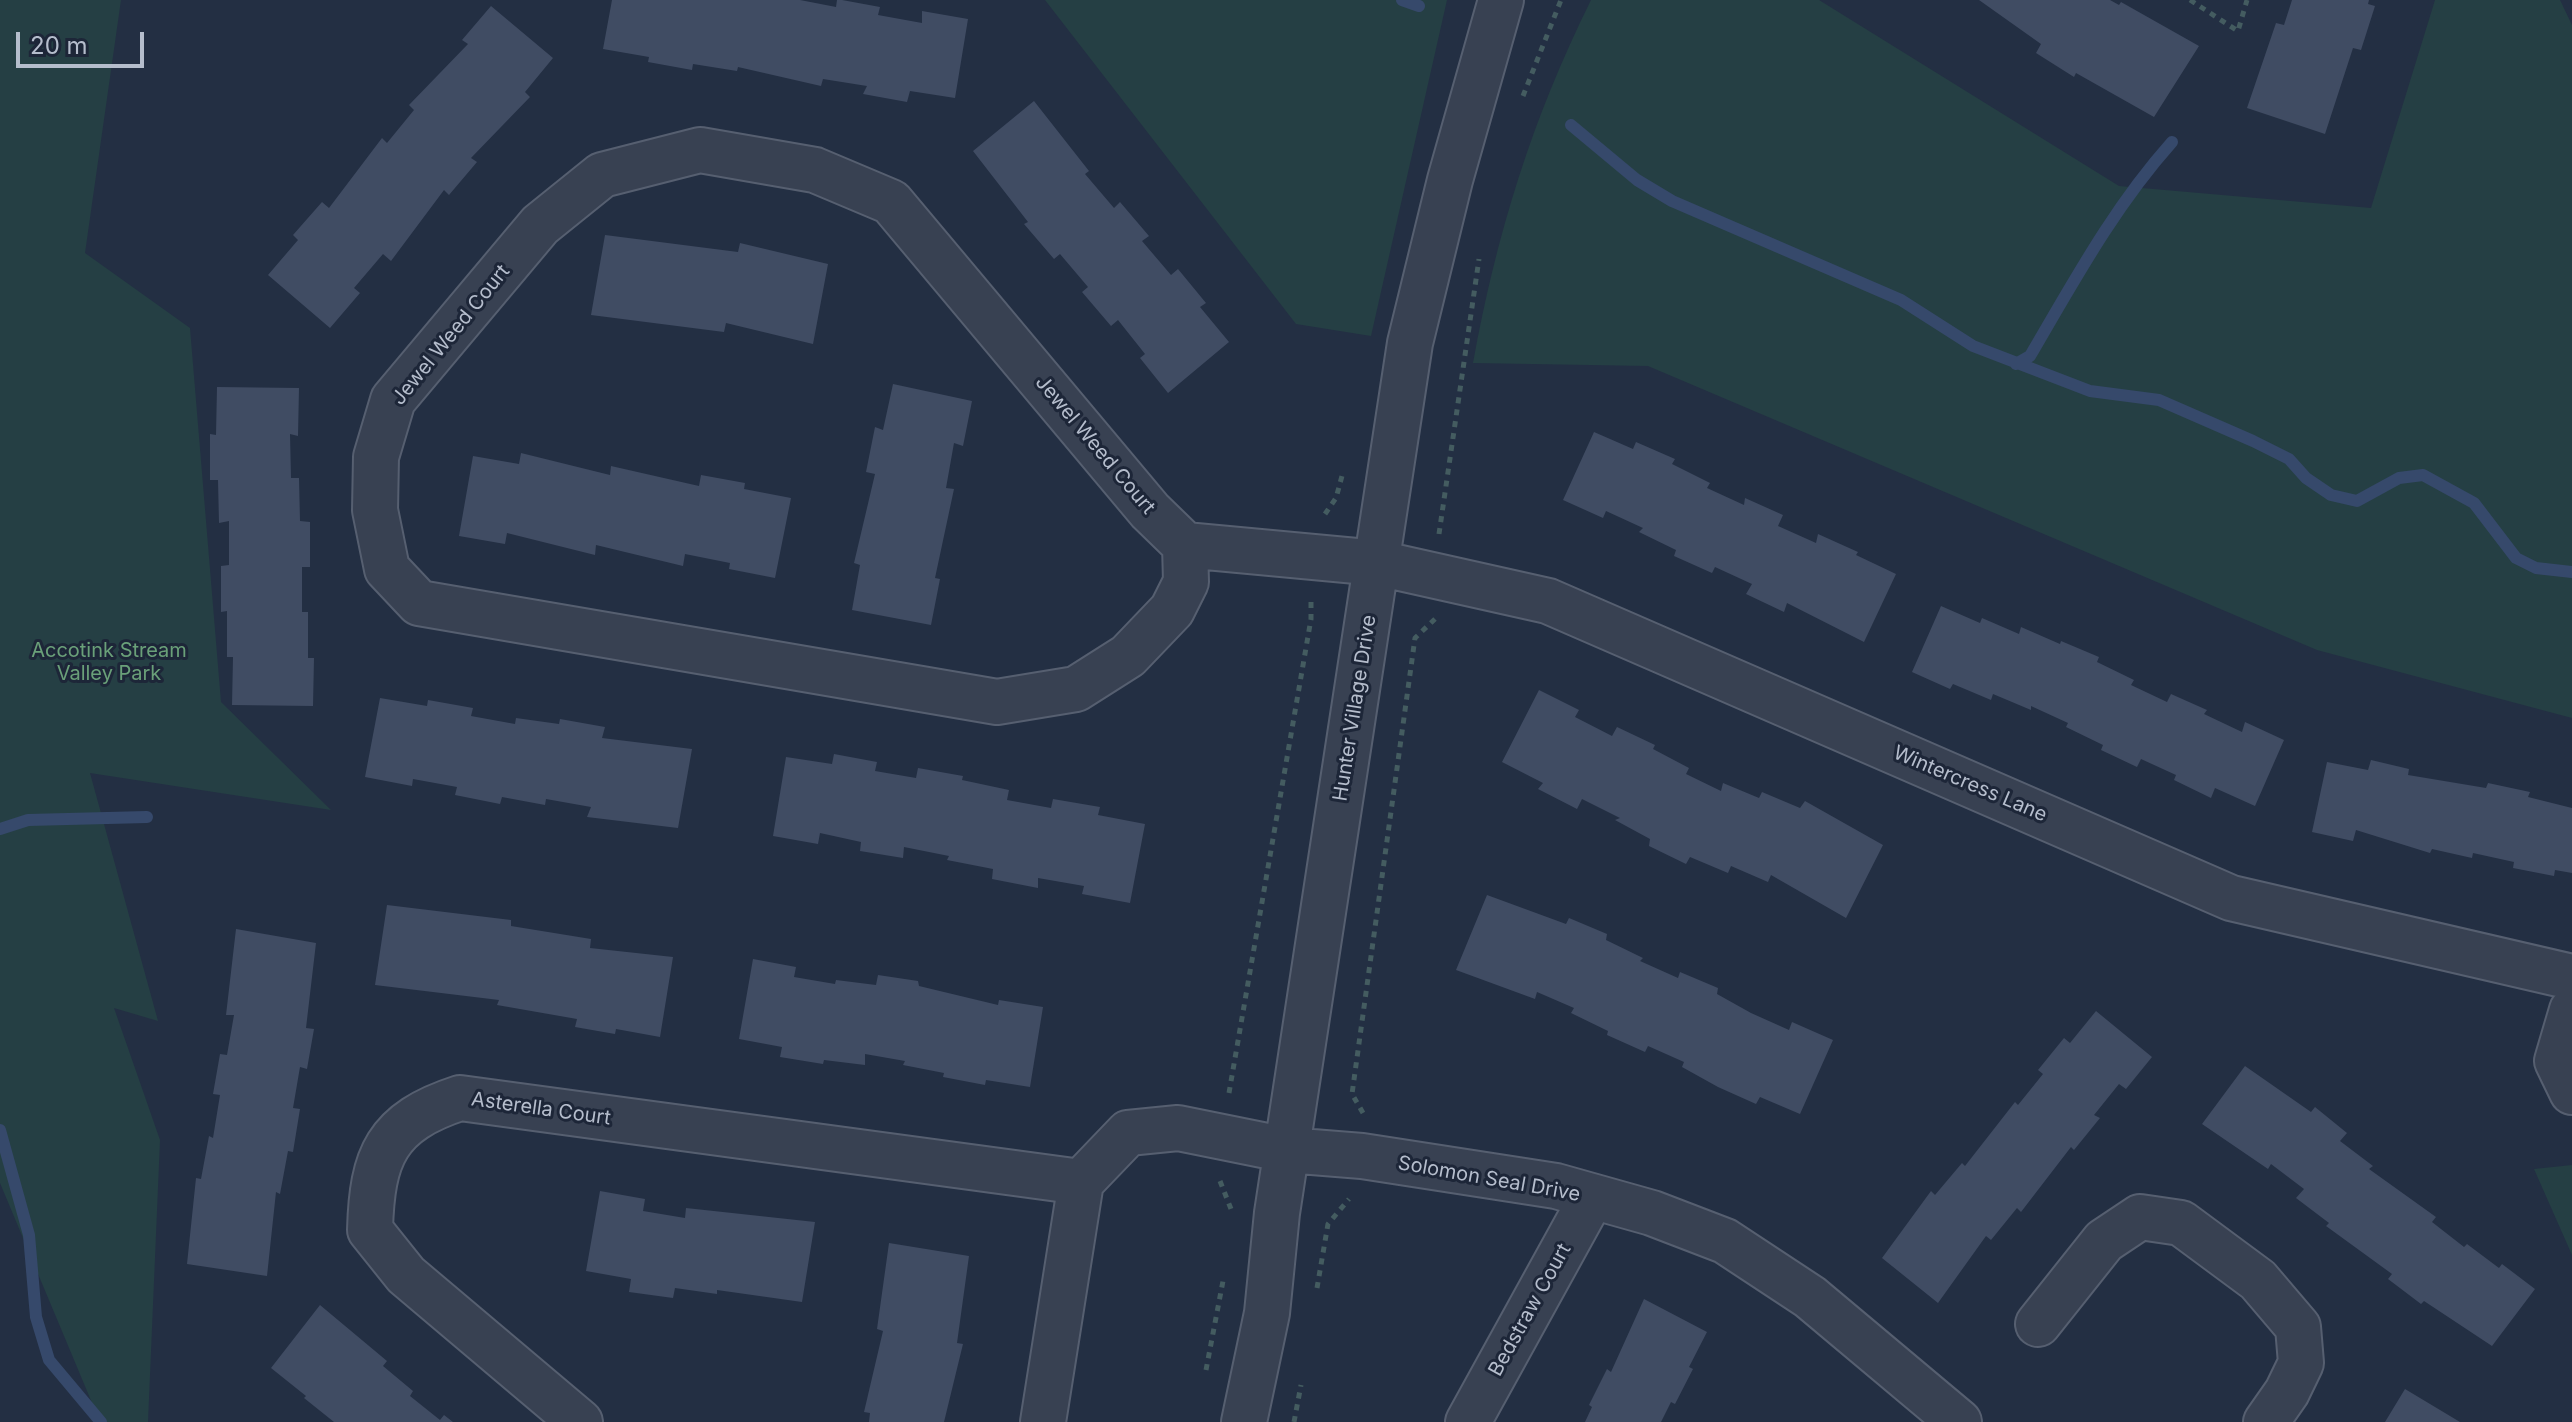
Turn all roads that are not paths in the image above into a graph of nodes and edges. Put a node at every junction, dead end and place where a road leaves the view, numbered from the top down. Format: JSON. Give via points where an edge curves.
{"nodes":[{"id":1,"x":1501,"y":0,"type":"edge"},
{"id":2,"x":1185,"y":545,"type":"junction"},
{"id":3,"x":1378,"y":563,"type":"junction"},
{"id":4,"x":2572,"y":977,"type":"edge"},
{"id":5,"x":2572,"y":1010,"type":"edge"},
{"id":6,"x":2572,"y":1092,"type":"edge"},
{"id":7,"x":1287,"y":1150,"type":"junction"},
{"id":8,"x":1081,"y":1182,"type":"junction"},
{"id":9,"x":1592,"y":1197,"type":"junction"},
{"id":10,"x":2038,"y":1324,"type":"dead end"},
{"id":11,"x":580,"y":1422,"type":"edge"},
{"id":12,"x":1043,"y":1422,"type":"edge"},
{"id":13,"x":1244,"y":1422,"type":"edge"},
{"id":14,"x":1468,"y":1422,"type":"edge"},
{"id":15,"x":1959,"y":1422,"type":"edge"},
{"id":16,"x":2266,"y":1422,"type":"edge"}],
"edges":[{"from":1,"to":3,"type":"street","name":"Hunter Village Drive","via":[[1410,343]]},
{"from":2,"to":2,"type":"street","name":"Jewel Weed Court","via":[[1150,511],[891,202],[815,170],[700,150],[602,175],[540,225],[393,400],[376,457],[375,510],[387,569],[419,603],[997,702],[1076,689],[1128,656],[1172,610],[1186,582]]},
{"from":2,"to":3,"type":"street"},
{"from":3,"to":4,"type":"street","name":"Wintercress Lane","via":[[1548,601],[2231,898]]},
{"from":3,"to":7,"type":"street","name":"Hunter Village Drive"},
{"from":5,"to":6,"type":"street","via":[[2557,1061]]},
{"from":7,"to":8,"type":"street","via":[[1178,1128],[1128,1133]]},
{"from":7,"to":9,"type":"street","name":"Solomon Seal Drive","via":[[1362,1156],[1556,1186]]},
{"from":7,"to":13,"type":"street","name":"Hunter Village Drive","via":[[1267,1313]]},
{"from":8,"to":11,"type":"street","name":"Asterella Court","via":[[460,1098],[430,1108],[382,1152],[371,1184],[370,1230],[406,1275]]},
{"from":8,"to":12,"type":"street"},
{"from":9,"to":14,"type":"street","name":"Bedstraw Court"},
{"from":9,"to":15,"type":"street","name":"Solomon Seal Drive","via":[[1725,1241],[1810,1297]]},
{"from":10,"to":16,"type":"street","via":[[2104,1241],[2140,1217],[2181,1223],[2258,1280],[2298,1327],[2301,1363]]}]}
